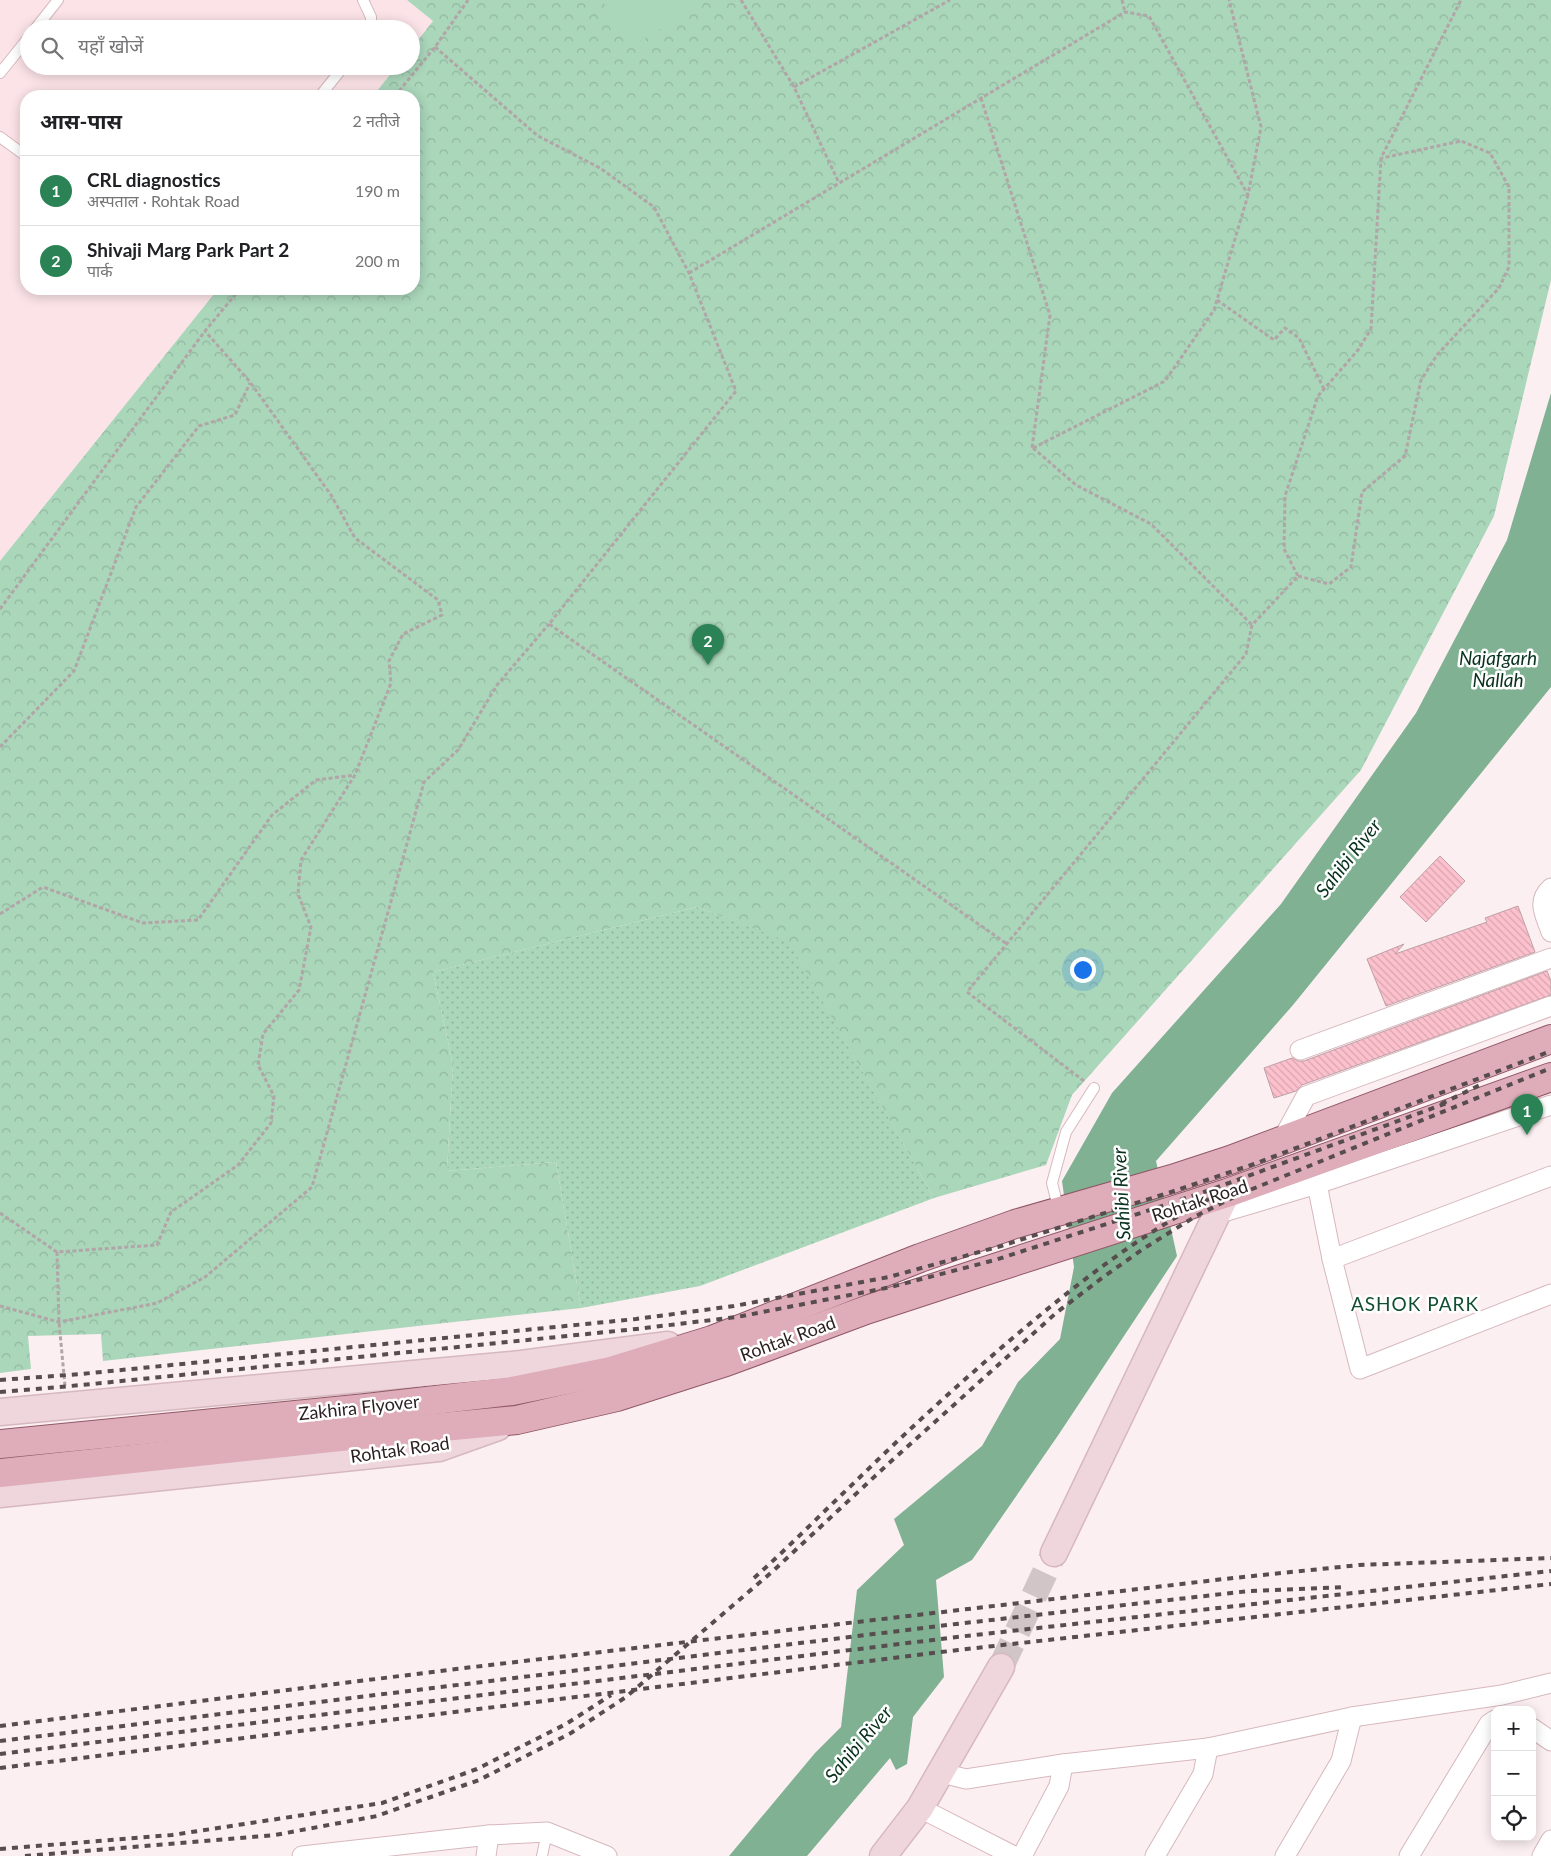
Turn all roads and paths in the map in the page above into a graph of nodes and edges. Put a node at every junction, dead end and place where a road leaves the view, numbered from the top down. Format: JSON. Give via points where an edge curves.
{"nodes":[{"id":1,"x":58,"y":0,"type":"edge"},
{"id":2,"x":363,"y":0,"type":"edge"},
{"id":3,"x":468,"y":0,"type":"edge"},
{"id":4,"x":740,"y":0,"type":"edge"},
{"id":5,"x":950,"y":0,"type":"edge"},
{"id":6,"x":1122,"y":0,"type":"edge"},
{"id":7,"x":1229,"y":0,"type":"edge"},
{"id":8,"x":1461,"y":0,"type":"edge"},
{"id":9,"x":1125,"y":12,"type":"junction"},
{"id":10,"x":42,"y":20,"type":"edge"},
{"id":11,"x":371,"y":20,"type":"edge"},
{"id":12,"x":435,"y":47,"type":"junction"},
{"id":13,"x":20,"y":48,"type":"edge"},
{"id":14,"x":420,"y":65,"type":"edge"},
{"id":15,"x":0,"y":73,"type":"edge"},
{"id":16,"x":337,"y":75,"type":"edge"},
{"id":17,"x":412,"y":75,"type":"edge"},
{"id":18,"x":794,"y":87,"type":"junction"},
{"id":19,"x":325,"y":90,"type":"edge"},
{"id":20,"x":400,"y":90,"type":"edge"},
{"id":21,"x":981,"y":98,"type":"junction"},
{"id":22,"x":0,"y":137,"type":"edge"},
{"id":23,"x":20,"y":152,"type":"edge"},
{"id":24,"x":1381,"y":158,"type":"junction"},
{"id":25,"x":839,"y":183,"type":"junction"},
{"id":26,"x":1248,"y":195,"type":"junction"},
{"id":27,"x":689,"y":273,"type":"junction"},
{"id":28,"x":235,"y":295,"type":"edge"},
{"id":29,"x":1216,"y":300,"type":"junction"},
{"id":30,"x":206,"y":331,"type":"junction"},
{"id":31,"x":250,"y":382,"type":"junction"},
{"id":32,"x":1324,"y":390,"type":"junction"},
{"id":33,"x":1032,"y":448,"type":"junction"},
{"id":34,"x":1298,"y":576,"type":"junction"},
{"id":35,"x":0,"y":609,"type":"edge"},
{"id":36,"x":549,"y":624,"type":"junction"},
{"id":37,"x":1252,"y":625,"type":"junction"},
{"id":38,"x":0,"y":747,"type":"edge"},
{"id":39,"x":355,"y":775,"type":"junction"},
{"id":40,"x":1551,"y":888,"type":"edge"},
{"id":41,"x":0,"y":914,"type":"edge"},
{"id":42,"x":1551,"y":932,"type":"edge"},
{"id":43,"x":1007,"y":944,"type":"junction"},
{"id":44,"x":1551,"y":958,"type":"edge"},
{"id":45,"x":1551,"y":1006,"type":"edge"},
{"id":46,"x":1551,"y":1039,"type":"edge"},
{"id":47,"x":1300,"y":1050,"type":"dead end"},
{"id":48,"x":1551,"y":1077,"type":"edge"},
{"id":49,"x":1094,"y":1088,"type":"joint"},
{"id":50,"x":1551,"y":1105,"type":"edge"},
{"id":51,"x":1282,"y":1140,"type":"junction"},
{"id":52,"x":1551,"y":1176,"type":"edge"},
{"id":53,"x":1317,"y":1184,"type":"junction"},
{"id":54,"x":1222,"y":1203,"type":"junction"},
{"id":55,"x":0,"y":1212,"type":"edge"},
{"id":56,"x":1060,"y":1212,"type":"junction"},
{"id":57,"x":57,"y":1252,"type":"junction"},
{"id":58,"x":1332,"y":1259,"type":"junction"},
{"id":59,"x":1551,"y":1294,"type":"edge"},
{"id":60,"x":0,"y":1306,"type":"edge"},
{"id":61,"x":59,"y":1322,"type":"junction"},
{"id":62,"x":712,"y":1340,"type":"junction"},
{"id":63,"x":67,"y":1406,"type":"junction"},
{"id":64,"x":0,"y":1412,"type":"edge"},
{"id":65,"x":517,"y":1420,"type":"junction"},
{"id":66,"x":0,"y":1444,"type":"edge"},
{"id":67,"x":0,"y":1473,"type":"edge"},
{"id":68,"x":0,"y":1494,"type":"edge"},
{"id":69,"x":1054,"y":1553,"type":"tunnel mouth"},
{"id":70,"x":1001,"y":1667,"type":"tunnel mouth"},
{"id":71,"x":1551,"y":1683,"type":"edge"},
{"id":72,"x":1352,"y":1717,"type":"junction"},
{"id":73,"x":1491,"y":1723,"type":"edge"},
{"id":74,"x":1536,"y":1731,"type":"edge"},
{"id":75,"x":1551,"y":1740,"type":"edge"},
{"id":76,"x":1208,"y":1748,"type":"junction"},
{"id":77,"x":1063,"y":1764,"type":"junction"},
{"id":78,"x":942,"y":1773,"type":"junction"},
{"id":79,"x":920,"y":1808,"type":"junction"},
{"id":80,"x":547,"y":1832,"type":"junction"},
{"id":81,"x":489,"y":1835,"type":"junction"},
{"id":82,"x":1551,"y":1840,"type":"edge"},
{"id":83,"x":302,"y":1856,"type":"edge"},
{"id":84,"x":486,"y":1856,"type":"edge"},
{"id":85,"x":542,"y":1856,"type":"edge"},
{"id":86,"x":607,"y":1856,"type":"edge"},
{"id":87,"x":883,"y":1856,"type":"edge"},
{"id":88,"x":1014,"y":1856,"type":"edge"},
{"id":89,"x":1022,"y":1856,"type":"edge"},
{"id":90,"x":1155,"y":1856,"type":"edge"},
{"id":91,"x":1285,"y":1856,"type":"edge"},
{"id":92,"x":1409,"y":1856,"type":"edge"},
{"id":93,"x":1542,"y":1856,"type":"edge"}],
"edges":[{"from":1,"to":10,"type":"lane"},
{"from":2,"to":11,"type":"lane"},
{"from":3,"to":12,"type":"path"},
{"from":4,"to":18,"type":"path"},
{"from":5,"to":18,"type":"path"},
{"from":6,"to":9,"type":"path"},
{"from":7,"to":26,"type":"path","via":[[1261,126]]},
{"from":8,"to":24,"type":"path"},
{"from":9,"to":21,"type":"path"},
{"from":9,"to":26,"type":"path","via":[[1149,16]]},
{"from":12,"to":14,"type":"path"},
{"from":12,"to":27,"type":"path","via":[[538,136],[600,168],[654,207]]},
{"from":13,"to":15,"type":"lane"},
{"from":16,"to":19,"type":"lane"},
{"from":17,"to":20,"type":"path"},
{"from":18,"to":25,"type":"path"},
{"from":21,"to":25,"type":"path"},
{"from":21,"to":33,"type":"path","via":[[1050,315]]},
{"from":22,"to":23,"type":"lane"},
{"from":24,"to":32,"type":"path","via":[[1371,329],[1358,350]]},
{"from":24,"to":34,"type":"path","via":[[1461,141],[1490,153],[1509,187],[1509,267],[1500,288],[1437,355],[1421,380],[1405,456],[1362,492],[1351,567],[1329,584]]},
{"from":25,"to":27,"type":"path"},
{"from":26,"to":29,"type":"path"},
{"from":27,"to":36,"type":"path","via":[[736,391]]},
{"from":28,"to":30,"type":"path"},
{"from":29,"to":32,"type":"path","via":[[1274,340],[1285,328],[1299,338]]},
{"from":29,"to":33,"type":"path","via":[[1214,310],[1165,381]]},
{"from":30,"to":31,"type":"path"},
{"from":30,"to":35,"type":"path"},
{"from":31,"to":38,"type":"path","via":[[235,415],[199,426],[136,507],[74,671]]},
{"from":31,"to":39,"type":"path","via":[[331,495],[355,538],[438,600],[442,615],[403,634],[389,661],[392,682]]},
{"from":32,"to":34,"type":"path","via":[[1318,396],[1285,496],[1284,549]]},
{"from":33,"to":37,"type":"path","via":[[1076,485],[1151,524]]},
{"from":34,"to":37,"type":"path"},
{"from":36,"to":43,"type":"path"},
{"from":36,"to":61,"type":"path","via":[[496,686],[458,750],[424,782],[312,1187],[205,1277],[157,1303]]},
{"from":37,"to":43,"type":"path","via":[[1246,654]]},
{"from":39,"to":41,"type":"path","via":[[316,780],[272,815],[198,920],[143,923],[43,887]]},
{"from":39,"to":57,"type":"path","via":[[301,860],[298,894],[311,927],[298,990],[263,1034],[258,1064],[274,1096],[271,1122],[238,1166],[171,1212],[157,1245]]},
{"from":40,"to":42,"type":"street","via":[[1542,902]]},
{"from":43,"to":49,"type":"path","via":[[967,992]]},
{"from":44,"to":47,"type":"street"},
{"from":45,"to":51,"type":"street","via":[[1306,1096]]},
{"from":46,"to":51,"type":"main road","name":"Rohtak Road"},
{"from":48,"to":54,"type":"main road","name":"Rohtak Road"},
{"from":49,"to":56,"type":"lane","via":[[1066,1132],[1052,1183]]},
{"from":50,"to":53,"type":"street"},
{"from":51,"to":56,"type":"main road","name":"Rohtak Road","via":[[1172,1179]]},
{"from":52,"to":58,"type":"street"},
{"from":53,"to":54,"type":"street"},
{"from":53,"to":58,"type":"street"},
{"from":54,"to":65,"type":"main road","name":"Rohtak Road","via":[[1174,1210],[1066,1244],[617,1397]]},
{"from":54,"to":69,"type":"main road"},
{"from":55,"to":57,"type":"path"},
{"from":56,"to":62,"type":"main road","name":"Rohtak Road","via":[[920,1258]]},
{"from":57,"to":61,"type":"path"},
{"from":58,"to":59,"type":"street","via":[[1360,1369]]},
{"from":60,"to":61,"type":"path"},
{"from":61,"to":63,"type":"path"},
{"from":62,"to":63,"type":"main road","name":"Rohtak Road","via":[[521,1364]]},
{"from":62,"to":66,"type":"main road","name":"Zakhira Flyover","via":[[611,1371],[512,1391]]},
{"from":63,"to":64,"type":"main road","name":"Rohtak Road"},
{"from":65,"to":67,"type":"main road","name":"Zakhira Flyover"},
{"from":65,"to":68,"type":"main road","name":"Rohtak Road","via":[[439,1448]]},
{"from":70,"to":78,"type":"main road"},
{"from":71,"to":72,"type":"street","via":[[1502,1695]]},
{"from":72,"to":76,"type":"street"},
{"from":72,"to":91,"type":"street","via":[[1341,1762]]},
{"from":73,"to":92,"type":"street"},
{"from":74,"to":75,"type":"street"},
{"from":76,"to":77,"type":"street"},
{"from":76,"to":90,"type":"street","via":[[1203,1774]]},
{"from":77,"to":78,"type":"street","via":[[966,1779]]},
{"from":77,"to":89,"type":"street","via":[[1059,1786]]},
{"from":78,"to":79,"type":"main road"},
{"from":79,"to":87,"type":"main road"},
{"from":79,"to":88,"type":"street"},
{"from":80,"to":81,"type":"street"},
{"from":80,"to":85,"type":"lane"},
{"from":80,"to":86,"type":"street"},
{"from":81,"to":83,"type":"street"},
{"from":81,"to":84,"type":"street"},
{"from":82,"to":93,"type":"street"}]}
